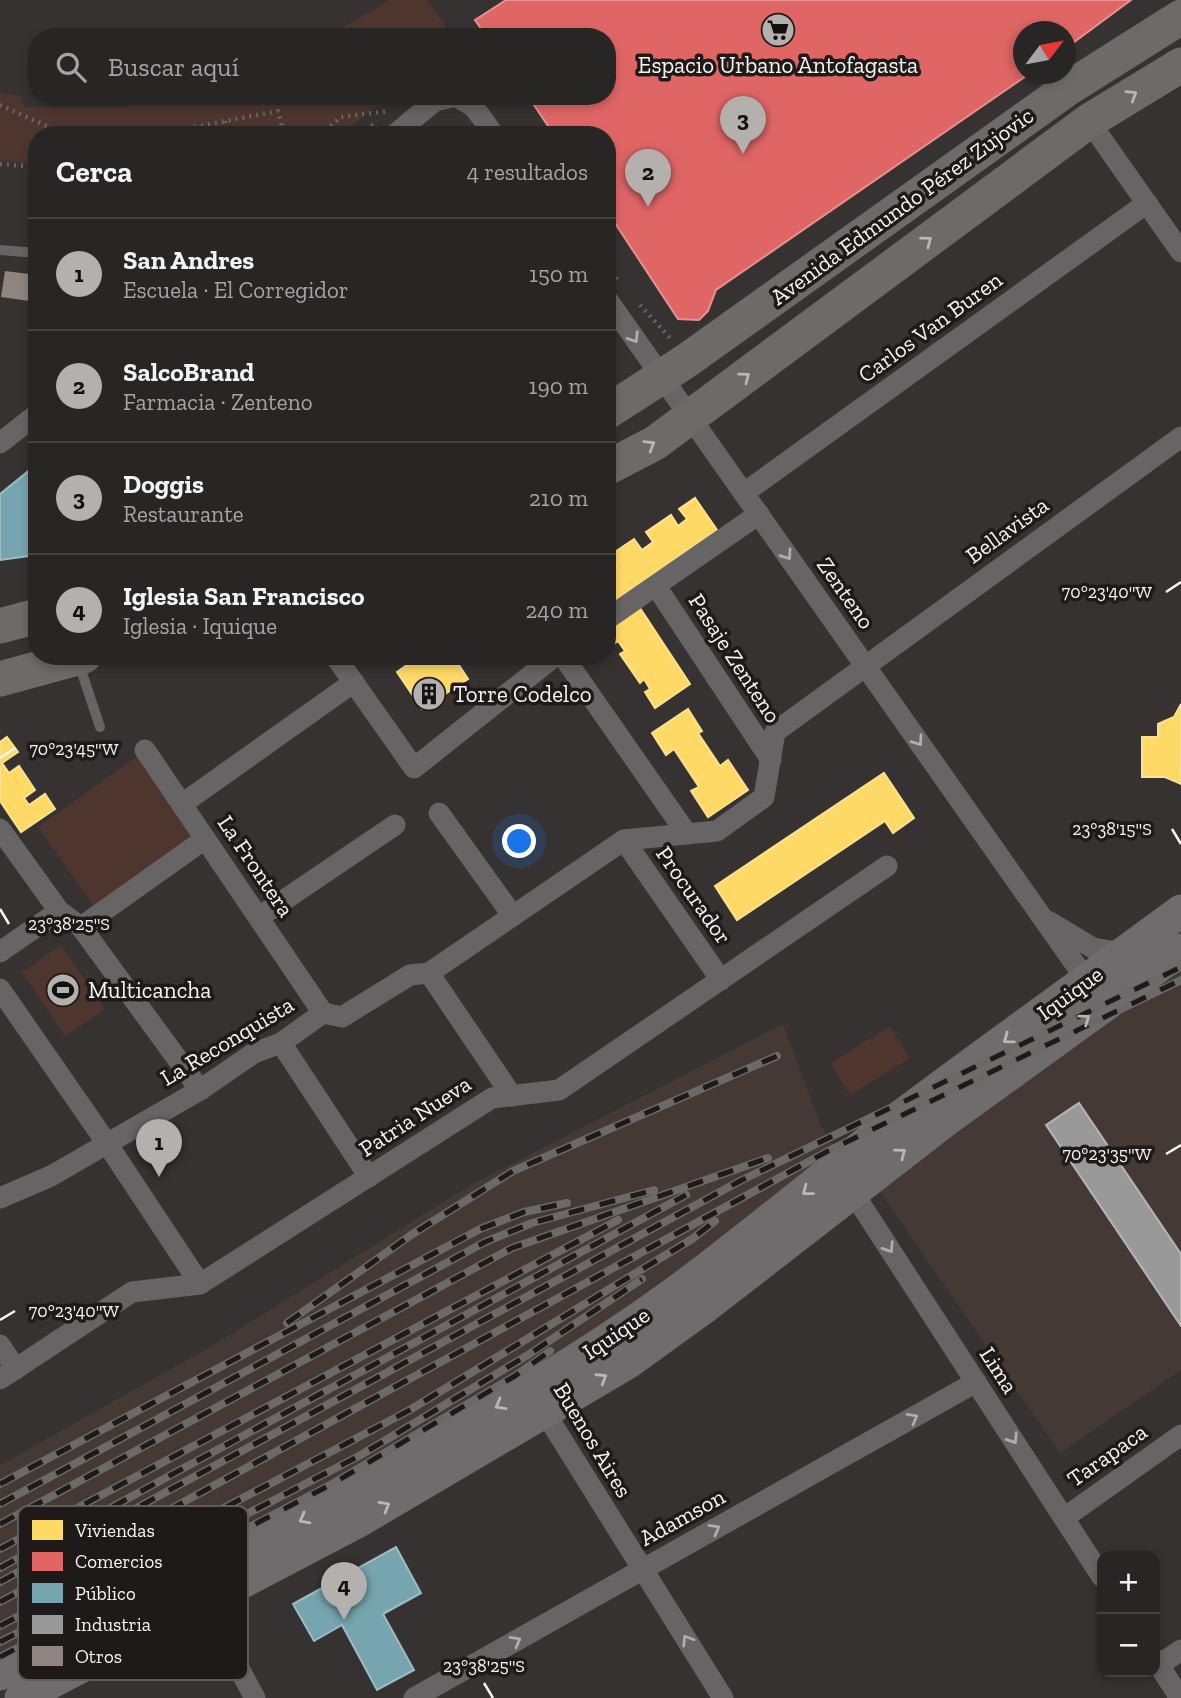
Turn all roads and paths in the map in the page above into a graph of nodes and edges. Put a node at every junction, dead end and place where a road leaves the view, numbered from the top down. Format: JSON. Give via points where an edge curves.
{"nodes":[{"id":1,"x":1181,"y":17,"type":"edge"},
{"id":2,"x":1181,"y":65,"type":"edge"},
{"id":3,"x":0,"y":105,"type":"edge"},
{"id":4,"x":430,"y":105,"type":"edge"},
{"id":5,"x":471,"y":105,"type":"edge"},
{"id":6,"x":225,"y":121,"type":"junction"},
{"id":7,"x":1089,"y":121,"type":"junction"},
{"id":8,"x":47,"y":126,"type":"edge"},
{"id":9,"x":205,"y":126,"type":"edge"},
{"id":10,"x":226,"y":126,"type":"edge"},
{"id":11,"x":282,"y":126,"type":"edge"},
{"id":12,"x":330,"y":126,"type":"edge"},
{"id":13,"x":396,"y":126,"type":"edge"},
{"id":14,"x":404,"y":126,"type":"edge"},
{"id":15,"x":488,"y":126,"type":"edge"},
{"id":16,"x":0,"y":164,"type":"edge"},
{"id":17,"x":28,"y":166,"type":"edge"},
{"id":18,"x":1147,"y":203,"type":"junction"},
{"id":19,"x":0,"y":250,"type":"edge"},
{"id":20,"x":28,"y":252,"type":"edge"},
{"id":21,"x":1181,"y":252,"type":"edge"},
{"id":22,"x":616,"y":312,"type":"edge"},
{"id":23,"x":662,"y":377,"type":"junction"},
{"id":24,"x":616,"y":406,"type":"edge"},
{"id":25,"x":690,"y":417,"type":"junction"},
{"id":26,"x":28,"y":421,"type":"edge"},
{"id":27,"x":1181,"y":437,"type":"edge"},
{"id":28,"x":0,"y":443,"type":"edge"},
{"id":29,"x":616,"y":463,"type":"edge"},
{"id":30,"x":744,"y":493,"type":"junction"},
{"id":31,"x":759,"y":514,"type":"junction"},
{"id":32,"x":656,"y":586,"type":"junction"},
{"id":33,"x":616,"y":614,"type":"edge"},
{"id":34,"x":28,"y":618,"type":"edge"},
{"id":35,"x":0,"y":626,"type":"edge"},
{"id":36,"x":52,"y":665,"type":"edge"},
{"id":37,"x":83,"y":665,"type":"edge"},
{"id":38,"x":342,"y":665,"type":"edge"},
{"id":39,"x":544,"y":665,"type":"edge"},
{"id":40,"x":569,"y":665,"type":"edge"},
{"id":41,"x":864,"y":665,"type":"junction"},
{"id":42,"x":0,"y":679,"type":"edge"},
{"id":43,"x":354,"y":682,"type":"junction"},
{"id":44,"x":100,"y":727,"type":"dead end"},
{"id":45,"x":145,"y":750,"type":"dead end"},
{"id":46,"x":771,"y":760,"type":"junction"},
{"id":47,"x":182,"y":804,"type":"junction"},
{"id":48,"x":439,"y":813,"type":"dead end"},
{"id":49,"x":395,"y":825,"type":"dead end"},
{"id":50,"x":0,"y":829,"type":"edge"},
{"id":51,"x":687,"y":834,"type":"junction"},
{"id":52,"x":205,"y":839,"type":"junction"},
{"id":53,"x":624,"y":840,"type":"junction"},
{"id":54,"x":887,"y":866,"type":"dead end"},
{"id":55,"x":59,"y":911,"type":"junction"},
{"id":56,"x":1181,"y":911,"type":"edge"},
{"id":57,"x":513,"y":916,"type":"junction"},
{"id":58,"x":259,"y":917,"type":"junction"},
{"id":59,"x":1043,"y":919,"type":"junction"},
{"id":60,"x":81,"y":927,"type":"junction"},
{"id":61,"x":1181,"y":948,"type":"edge"},
{"id":62,"x":0,"y":952,"type":"edge"},
{"id":63,"x":1125,"y":953,"type":"junction"},
{"id":64,"x":429,"y":973,"type":"junction"},
{"id":65,"x":721,"y":979,"type":"junction"},
{"id":66,"x":1087,"y":981,"type":"junction"},
{"id":67,"x":0,"y":989,"type":"edge"},
{"id":68,"x":323,"y":1013,"type":"junction"},
{"id":69,"x":281,"y":1043,"type":"junction"},
{"id":70,"x":200,"y":1090,"type":"junction"},
{"id":71,"x":512,"y":1096,"type":"junction"},
{"id":72,"x":885,"y":1129,"type":"junction"},
{"id":73,"x":106,"y":1142,"type":"junction"},
{"id":74,"x":369,"y":1177,"type":"junction"},
{"id":75,"x":852,"y":1191,"type":"junction"},
{"id":76,"x":0,"y":1198,"type":"edge"},
{"id":77,"x":200,"y":1284,"type":"junction"},
{"id":78,"x":0,"y":1345,"type":"edge"},
{"id":79,"x":8,"y":1374,"type":"edge"},
{"id":80,"x":976,"y":1382,"type":"junction"},
{"id":81,"x":538,"y":1400,"type":"junction"},
{"id":82,"x":1181,"y":1435,"type":"edge"},
{"id":83,"x":1064,"y":1518,"type":"junction"},
{"id":84,"x":248,"y":1549,"type":"edge"},
{"id":85,"x":1097,"y":1569,"type":"edge"},
{"id":86,"x":642,"y":1570,"type":"junction"},
{"id":87,"x":248,"y":1580,"type":"edge"},
{"id":88,"x":1181,"y":1650,"type":"edge"},
{"id":89,"x":1160,"y":1660,"type":"edge"},
{"id":90,"x":18,"y":1665,"type":"edge"},
{"id":91,"x":1160,"y":1667,"type":"edge"},
{"id":92,"x":0,"y":1674,"type":"edge"},
{"id":93,"x":56,"y":1680,"type":"edge"},
{"id":94,"x":246,"y":1680,"type":"edge"},
{"id":95,"x":21,"y":1698,"type":"edge"},
{"id":96,"x":256,"y":1698,"type":"edge"},
{"id":97,"x":414,"y":1698,"type":"edge"},
{"id":98,"x":723,"y":1698,"type":"edge"},
{"id":99,"x":1180,"y":1698,"type":"edge"}],
"edges":[{"from":1,"to":23,"type":"highway","name":"Avenida Edmundo Pérez Zujovic","via":[[1067,89]]},
{"from":7,"to":2,"type":"highway","name":"Avenida Edmundo Pérez Zujovic","one_way":true},
{"from":3,"to":8,"type":"path"},
{"from":4,"to":14,"type":"street"},
{"from":5,"to":15,"type":"street"},
{"from":6,"to":9,"type":"path"},
{"from":6,"to":10,"type":"path"},
{"from":6,"to":11,"type":"path","via":[[278,110]]},
{"from":7,"to":18,"type":"street"},
{"from":25,"to":7,"type":"highway","name":"Avenida Edmundo Pérez Zujovic","one_way":true},
{"from":12,"to":13,"type":"path","via":[[341,117],[390,111]]},
{"from":16,"to":17,"type":"path"},
{"from":18,"to":21,"type":"street"},
{"from":18,"to":30,"type":"street","name":"Carlos Van Buren"},
{"from":19,"to":20,"type":"lane"},
{"from":22,"to":23,"type":"street","name":"Zenteno","one_way":true},
{"from":23,"to":24,"type":"highway","name":"Avenida Edmundo Pérez Zujovic"},
{"from":23,"to":25,"type":"street","name":"Zenteno"},
{"from":29,"to":25,"type":"highway","name":"Avenida Edmundo Pérez Zujovic","one_way":true},
{"from":25,"to":30,"type":"street","name":"Zenteno"},
{"from":26,"to":28,"type":"street"},
{"from":27,"to":41,"type":"street","name":"Bellavista"},
{"from":30,"to":31,"type":"street","name":"Zenteno"},
{"from":31,"to":32,"type":"street"},
{"from":31,"to":41,"type":"street","name":"Zenteno","one_way":true},
{"from":32,"to":33,"type":"street"},
{"from":32,"to":46,"type":"street","name":"Pasaje Zenteno"},
{"from":34,"to":35,"type":"highway"},
{"from":36,"to":42,"type":"highway"},
{"from":37,"to":44,"type":"lane"},
{"from":38,"to":43,"type":"street"},
{"from":39,"to":43,"type":"street","via":[[414,768]]},
{"from":40,"to":51,"type":"street"},
{"from":41,"to":46,"type":"street","name":"La Reconquista","via":[[775,732]]},
{"from":41,"to":59,"type":"street","name":"Zenteno","one_way":true},
{"from":43,"to":47,"type":"street"},
{"from":45,"to":47,"type":"street","name":"La Frontera"},
{"from":46,"to":51,"type":"street","name":"La Reconquista","via":[[764,797],[717,831]]},
{"from":47,"to":52,"type":"street","name":"La Frontera"},
{"from":48,"to":57,"type":"street"},
{"from":49,"to":58,"type":"street"},
{"from":50,"to":55,"type":"street"},
{"from":51,"to":53,"type":"street","name":"La Reconquista"},
{"from":52,"to":58,"type":"street","name":"La Frontera"},
{"from":52,"to":60,"type":"street"},
{"from":53,"to":57,"type":"street","name":"La Reconquista"},
{"from":53,"to":65,"type":"street","name":"Procurador"},
{"from":54,"to":65,"type":"street","name":"Patria Nueva"},
{"from":55,"to":60,"type":"street"},
{"from":55,"to":62,"type":"street"},
{"from":56,"to":63,"type":"main road","name":"Iquique"},
{"from":57,"to":64,"type":"street","name":"La Reconquista"},
{"from":58,"to":68,"type":"street","name":"La Frontera"},
{"from":59,"to":63,"type":"street","name":"Zenteno","via":[[1093,948]]},
{"from":59,"to":66,"type":"street","name":"Zenteno"},
{"from":60,"to":70,"type":"street"},
{"from":61,"to":63,"type":"main road","via":[[1148,955]]},
{"from":75,"to":61,"type":"main road","name":"Iquique","one_way":true},
{"from":63,"to":66,"type":"main road","name":"Iquique"},
{"from":64,"to":68,"type":"street","name":"La Reconquista","via":[[410,975],[342,1017]]},
{"from":64,"to":71,"type":"street"},
{"from":65,"to":71,"type":"street","name":"Patria Nueva","via":[[559,1090]]},
{"from":66,"to":72,"type":"main road","name":"Iquique","one_way":true},
{"from":67,"to":73,"type":"street"},
{"from":68,"to":69,"type":"street","name":"La Reconquista"},
{"from":69,"to":70,"type":"street","name":"La Reconquista","via":[[254,1053]]},
{"from":69,"to":74,"type":"street"},
{"from":70,"to":73,"type":"street","name":"La Reconquista"},
{"from":71,"to":74,"type":"street","name":"Patria Nueva","via":[[492,1098]]},
{"from":72,"to":75,"type":"main road","via":[[867,1151]]},
{"from":72,"to":81,"type":"main road","name":"Iquique","one_way":true},
{"from":73,"to":76,"type":"street","name":"La Reconquista","via":[[51,1176]]},
{"from":73,"to":77,"type":"street"},
{"from":74,"to":77,"type":"street","name":"Patria Nueva"},
{"from":75,"to":80,"type":"street","name":"Lima","one_way":true},
{"from":81,"to":75,"type":"main road","name":"Iquique","one_way":true,"via":[[627,1363]]},
{"from":77,"to":79,"type":"street","name":"Patria Nueva","via":[[132,1292]]},
{"from":78,"to":79,"type":"street"},
{"from":80,"to":83,"type":"street","name":"Lima","one_way":true},
{"from":86,"to":80,"type":"street","name":"Adamson","one_way":true},
{"from":81,"to":84,"type":"main road","name":"Iquique","one_way":true},
{"from":81,"to":86,"type":"street","name":"Buenos Aires"},
{"from":87,"to":81,"type":"main road","name":"Iquique","one_way":true,"via":[[357,1522]]},
{"from":82,"to":83,"type":"street","name":"Tarapaca"},
{"from":83,"to":85,"type":"street","name":"Lima"},
{"from":97,"to":86,"type":"street","name":"Adamson","one_way":true},
{"from":98,"to":86,"type":"street","name":"Buenos Aires","one_way":true},
{"from":88,"to":89,"type":"street"},
{"from":90,"to":92,"type":"main road","name":"Iquique","one_way":true},
{"from":91,"to":99,"type":"street"},
{"from":93,"to":95,"type":"main road","name":"Iquique"},
{"from":94,"to":96,"type":"street"}]}
